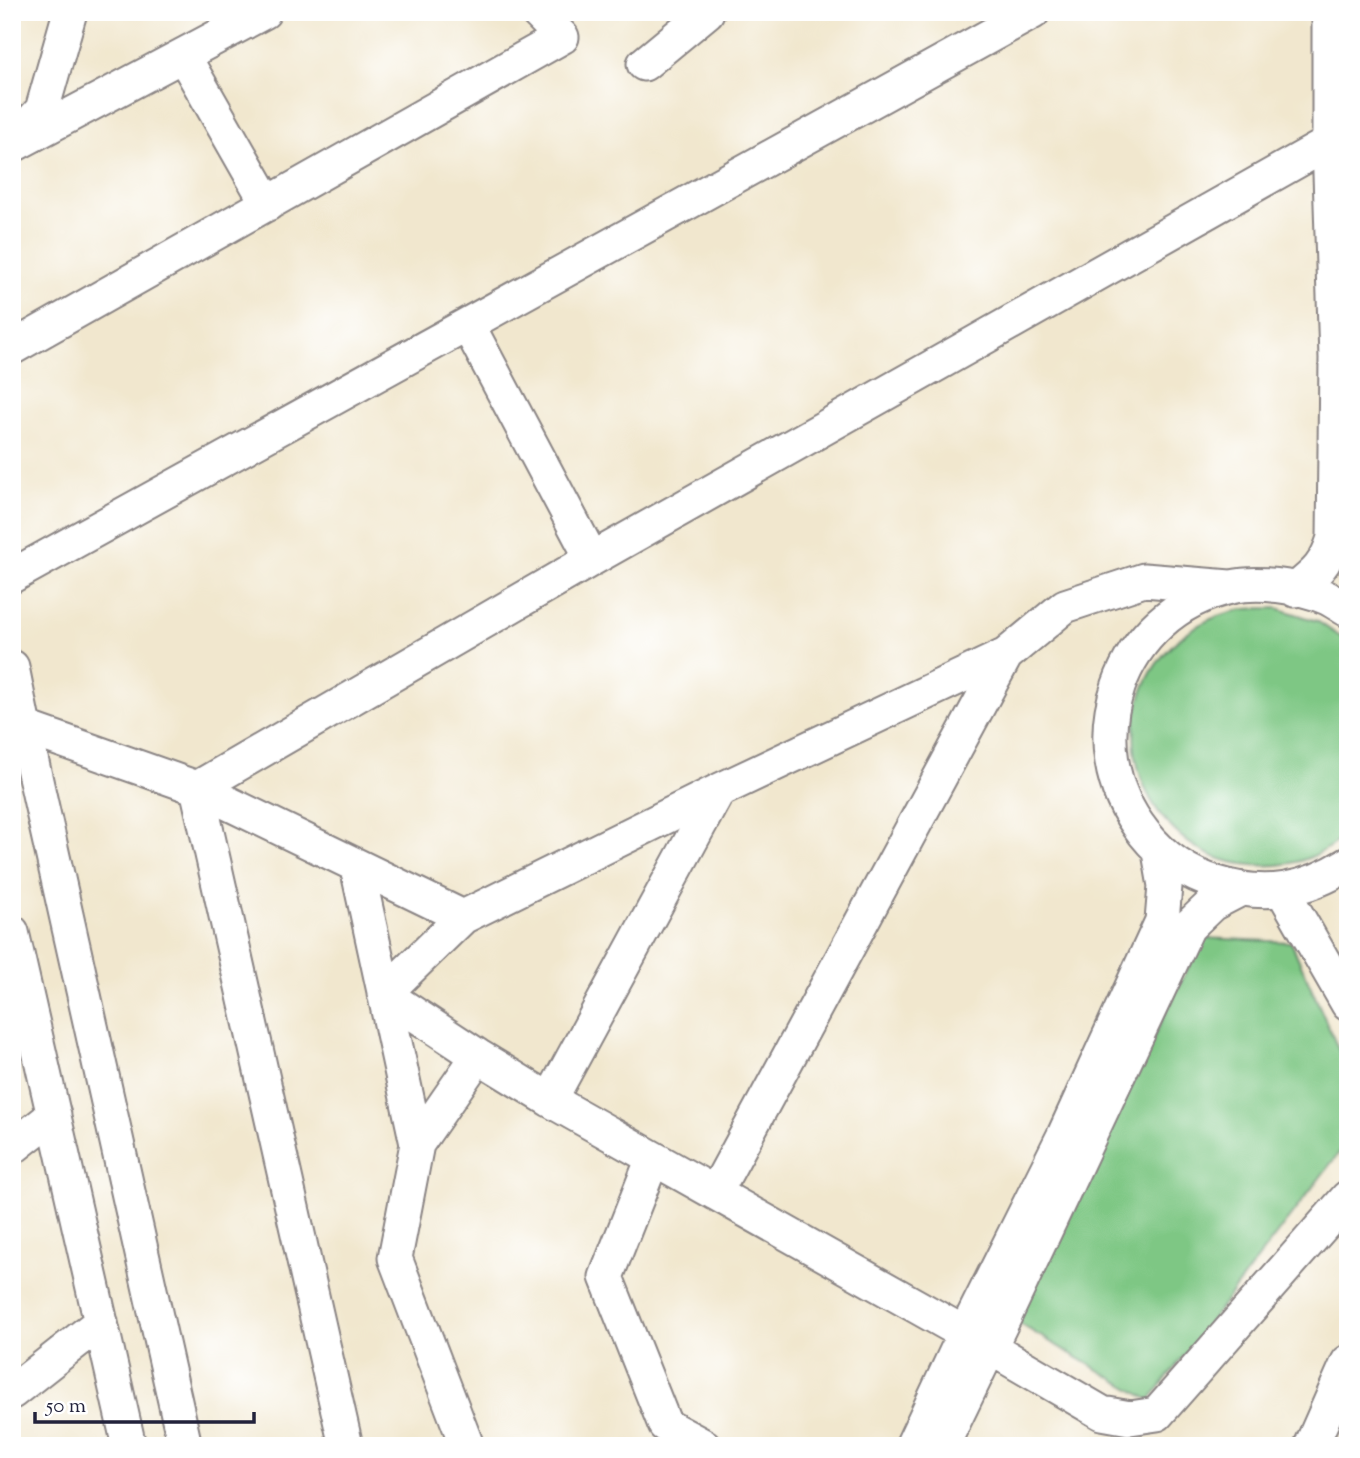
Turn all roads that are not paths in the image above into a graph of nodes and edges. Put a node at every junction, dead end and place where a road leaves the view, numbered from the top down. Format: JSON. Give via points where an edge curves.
{"nodes":[{"id":1,"x":70,"y":12,"type":"edge"},
{"id":2,"x":264,"y":12,"type":"edge"},
{"id":3,"x":537,"y":12,"type":"edge"},
{"id":4,"x":707,"y":12,"type":"edge"},
{"id":5,"x":1033,"y":12,"type":"edge"},
{"id":6,"x":1329,"y":12,"type":"edge"},
{"id":7,"x":183,"y":55,"type":"junction"},
{"id":8,"x":644,"y":64,"type":"dead end"},
{"id":9,"x":1329,"y":143,"type":"junction"},
{"id":10,"x":12,"y":144,"type":"edge"},
{"id":11,"x":268,"y":204,"type":"junction"},
{"id":12,"x":468,"y":326,"type":"junction"},
{"id":13,"x":12,"y":348,"type":"edge"},
{"id":14,"x":592,"y":559,"type":"junction"},
{"id":15,"x":12,"y":576,"type":"edge"},
{"id":16,"x":1230,"y":587,"type":"junction"},
{"id":17,"x":1295,"y":590,"type":"junction"},
{"id":18,"x":1348,"y":610,"type":"edge"},
{"id":19,"x":1006,"y":655,"type":"junction"},
{"id":20,"x":12,"y":667,"type":"edge"},
{"id":21,"x":24,"y":727,"type":"junction"},
{"id":22,"x":197,"y":788,"type":"junction"},
{"id":23,"x":718,"y":791,"type":"junction"},
{"id":24,"x":1159,"y":852,"type":"junction"},
{"id":25,"x":1348,"y":864,"type":"edge"},
{"id":26,"x":357,"y":867,"type":"junction"},
{"id":27,"x":1239,"y":890,"type":"junction"},
{"id":28,"x":1283,"y":891,"type":"junction"},
{"id":29,"x":463,"y":917,"type":"junction"},
{"id":30,"x":12,"y":932,"type":"edge"},
{"id":31,"x":384,"y":994,"type":"junction"},
{"id":32,"x":1348,"y":1004,"type":"edge"},
{"id":33,"x":478,"y":1056,"type":"junction"},
{"id":34,"x":550,"y":1100,"type":"junction"},
{"id":35,"x":54,"y":1115,"type":"junction"},
{"id":36,"x":416,"y":1144,"type":"junction"},
{"id":37,"x":12,"y":1148,"type":"edge"},
{"id":38,"x":653,"y":1158,"type":"junction"},
{"id":39,"x":715,"y":1193,"type":"junction"},
{"id":40,"x":1348,"y":1197,"type":"edge"},
{"id":41,"x":102,"y":1322,"type":"junction"},
{"id":42,"x":976,"y":1341,"type":"junction"},
{"id":43,"x":1348,"y":1363,"type":"edge"},
{"id":44,"x":12,"y":1392,"type":"edge"},
{"id":45,"x":129,"y":1446,"type":"edge"},
{"id":46,"x":185,"y":1446,"type":"edge"},
{"id":47,"x":346,"y":1446,"type":"edge"},
{"id":48,"x":467,"y":1446,"type":"edge"},
{"id":49,"x":704,"y":1446,"type":"edge"},
{"id":50,"x":912,"y":1446,"type":"edge"},
{"id":51,"x":942,"y":1446,"type":"edge"},
{"id":52,"x":1311,"y":1446,"type":"edge"}],
"edges":[{"from":1,"to":10,"type":"street","via":[[42,110]]},
{"from":2,"to":7,"type":"street"},
{"from":3,"to":11,"type":"street","via":[[562,37]]},
{"from":4,"to":8,"type":"street"},
{"from":5,"to":12,"type":"street"},
{"from":6,"to":9,"type":"street"},
{"from":7,"to":10,"type":"street"},
{"from":7,"to":11,"type":"street"},
{"from":9,"to":14,"type":"street"},
{"from":9,"to":17,"type":"street","via":[[1336,358],[1334,538],[1316,573]]},
{"from":11,"to":13,"type":"street"},
{"from":12,"to":14,"type":"street"},
{"from":12,"to":15,"type":"street"},
{"from":14,"to":22,"type":"street"},
{"from":16,"to":17,"type":"street","via":[[1264,583]]},
{"from":16,"to":19,"type":"street","via":[[1144,580],[1065,606]]},
{"from":16,"to":24,"type":"street","via":[[1185,604],[1148,634],[1122,674],[1109,721],[1112,769],[1120,791],[1129,814]]},
{"from":17,"to":18,"type":"street","via":[[1325,597]]},
{"from":19,"to":23,"type":"street"},
{"from":19,"to":39,"type":"street"},
{"from":20,"to":21,"type":"street"},
{"from":21,"to":22,"type":"street"},
{"from":21,"to":46,"type":"street"},
{"from":22,"to":26,"type":"street"},
{"from":22,"to":47,"type":"street"},
{"from":23,"to":29,"type":"street"},
{"from":23,"to":34,"type":"street"},
{"from":24,"to":27,"type":"street","via":[[1196,877]]},
{"from":24,"to":42,"type":"street","via":[[1165,886],[1162,920]]},
{"from":25,"to":28,"type":"street","via":[[1326,878]]},
{"from":26,"to":29,"type":"street"},
{"from":26,"to":31,"type":"street"},
{"from":27,"to":28,"type":"street"},
{"from":27,"to":42,"type":"street","via":[[1212,904],[1188,926]]},
{"from":28,"to":32,"type":"street"},
{"from":29,"to":31,"type":"street"},
{"from":30,"to":35,"type":"street"},
{"from":31,"to":33,"type":"street"},
{"from":31,"to":36,"type":"street"},
{"from":33,"to":34,"type":"street"},
{"from":33,"to":36,"type":"street"},
{"from":34,"to":38,"type":"street"},
{"from":35,"to":37,"type":"street"},
{"from":35,"to":41,"type":"street"},
{"from":36,"to":48,"type":"street","via":[[395,1258]]},
{"from":38,"to":39,"type":"street"},
{"from":38,"to":49,"type":"street","via":[[606,1277],[665,1425]]},
{"from":39,"to":42,"type":"street"},
{"from":40,"to":42,"type":"street","via":[[1157,1414],[1130,1418],[1101,1413]]},
{"from":41,"to":44,"type":"street"},
{"from":41,"to":45,"type":"street"},
{"from":42,"to":50,"type":"street"},
{"from":42,"to":51,"type":"street"},
{"from":43,"to":52,"type":"street"}]}
